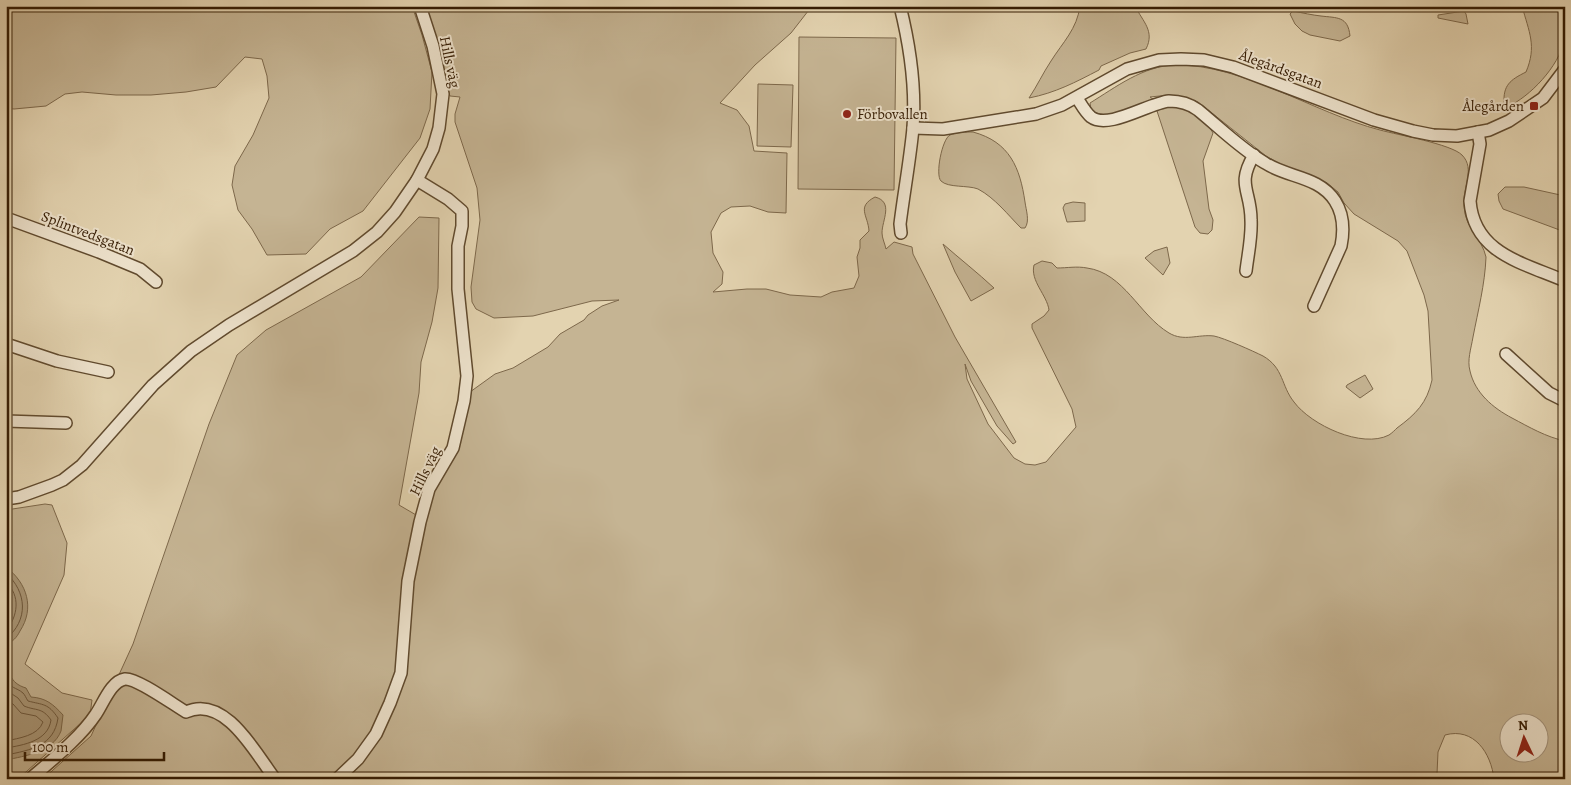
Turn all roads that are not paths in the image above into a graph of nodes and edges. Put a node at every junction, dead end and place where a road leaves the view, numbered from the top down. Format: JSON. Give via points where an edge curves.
{"nodes":[{"id":1,"x":420,"y":6,"type":"edge"},
{"id":2,"x":900,"y":6,"type":"edge"},
{"id":3,"x":1565,"y":69,"type":"edge"},
{"id":4,"x":1077,"y":98,"type":"junction"},
{"id":5,"x":913,"y":128,"type":"junction"},
{"id":6,"x":1478,"y":132,"type":"junction"},
{"id":7,"x":1254,"y":155,"type":"junction"},
{"id":8,"x":417,"y":180,"type":"junction"},
{"id":9,"x":6,"y":218,"type":"edge"},
{"id":10,"x":901,"y":233,"type":"dead end"},
{"id":11,"x":1246,"y":271,"type":"dead end"},
{"id":12,"x":1565,"y":280,"type":"edge"},
{"id":13,"x":156,"y":282,"type":"dead end"},
{"id":14,"x":1314,"y":306,"type":"dead end"},
{"id":15,"x":6,"y":344,"type":"edge"},
{"id":16,"x":1506,"y":354,"type":"dead end"},
{"id":17,"x":108,"y":372,"type":"dead end"},
{"id":18,"x":1565,"y":401,"type":"edge"},
{"id":19,"x":6,"y":420,"type":"edge"},
{"id":20,"x":66,"y":423,"type":"dead end"},
{"id":21,"x":6,"y":499,"type":"edge"},
{"id":22,"x":30,"y":779,"type":"edge"},
{"id":23,"x":276,"y":779,"type":"edge"},
{"id":24,"x":337,"y":779,"type":"edge"}],
"edges":[{"from":1,"to":8,"type":"street","name":"Hills väg","via":[[443,94],[433,149]]},
{"from":2,"to":5,"type":"street","via":[[911,56]]},
{"from":3,"to":6,"type":"street","name":"Ålegårdsgatan","via":[[1534,106],[1509,122]]},
{"from":4,"to":5,"type":"street","name":"Ålegårdsgatan","via":[[1049,110],[1010,119],[943,129]]},
{"from":4,"to":6,"type":"street","name":"Ålegårdsgatan","via":[[1128,69],[1159,60],[1192,59],[1233,67],[1374,120],[1413,131],[1444,136]]},
{"from":4,"to":7,"type":"street","via":[[1090,116],[1101,120],[1166,102],[1188,104]]},
{"from":5,"to":10,"type":"street"},
{"from":6,"to":12,"type":"street","via":[[1480,144],[1470,201],[1477,228],[1488,244],[1500,252]]},
{"from":7,"to":11,"type":"street","via":[[1244,180],[1252,220]]},
{"from":7,"to":14,"type":"street","via":[[1268,165],[1321,186],[1340,209],[1341,246]]},
{"from":8,"to":21,"type":"street","name":"Hills väg","via":[[377,232],[353,251],[230,325],[153,385],[82,464],[63,480]]},
{"from":8,"to":24,"type":"street","name":"Hills väg","via":[[462,211],[458,289],[467,376],[464,401],[453,448],[429,489],[420,522],[408,581],[400,673],[390,703],[376,734],[358,759]]},
{"from":9,"to":13,"type":"street","name":"Splintvedsgatan","via":[[140,269]]},
{"from":15,"to":17,"type":"street","via":[[58,361]]},
{"from":16,"to":18,"type":"street","via":[[1549,392]]},
{"from":19,"to":20,"type":"street"},
{"from":22,"to":23,"type":"street","via":[[59,755],[95,715],[112,688],[127,679],[186,712],[207,708],[223,716]]}]}
